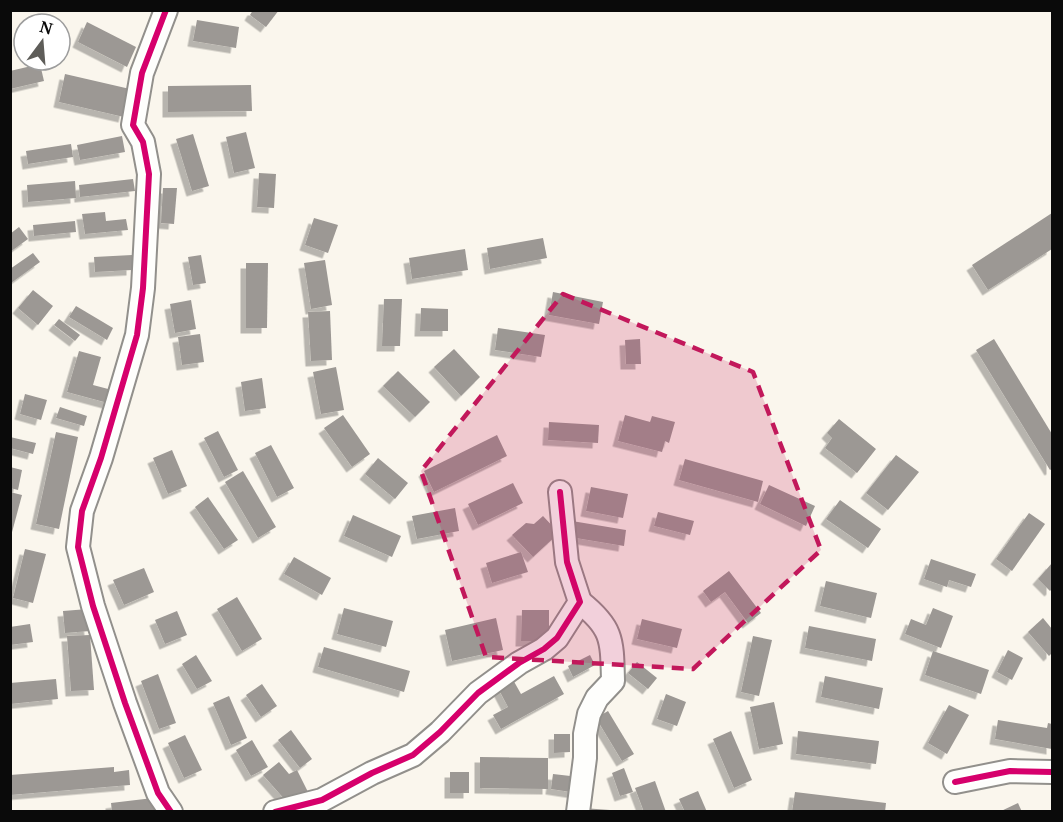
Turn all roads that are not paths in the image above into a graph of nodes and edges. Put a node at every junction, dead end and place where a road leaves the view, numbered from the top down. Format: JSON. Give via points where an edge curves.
{"nodes":[{"id":1,"x":166,"y":10,"type":"edge"},
{"id":2,"x":560,"y":492,"type":"dead end"},
{"id":3,"x":580,"y":602,"type":"junction"},
{"id":4,"x":1053,"y":772,"type":"edge"},
{"id":5,"x":954,"y":782,"type":"dead end"},
{"id":6,"x":171,"y":812,"type":"edge"},
{"id":7,"x":275,"y":812,"type":"edge"},
{"id":8,"x":578,"y":812,"type":"edge"}],
"edges":[{"from":1,"to":6,"type":"street","via":[[142,72],[133,125],[143,142],[149,174],[137,335],[82,511],[78,548],[125,703],[158,793]]},
{"from":2,"to":3,"type":"street","via":[[567,562]]},
{"from":3,"to":7,"type":"street","via":[[558,638],[478,693],[413,755],[322,800]]},
{"from":3,"to":8,"type":"street","via":[[598,616],[610,636],[613,681],[597,698],[590,714]]},
{"from":4,"to":5,"type":"street","via":[[1010,771]]}]}
